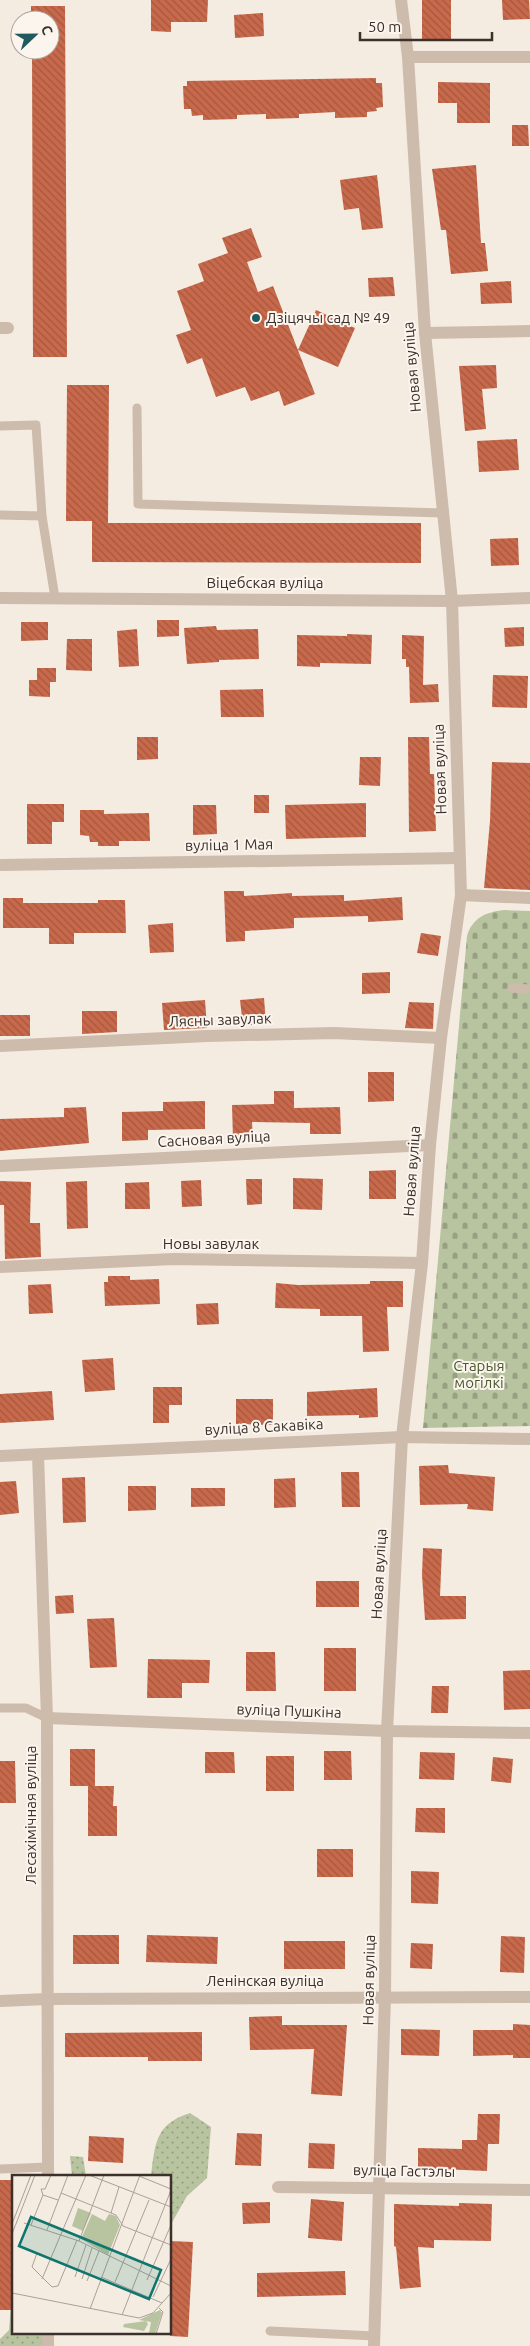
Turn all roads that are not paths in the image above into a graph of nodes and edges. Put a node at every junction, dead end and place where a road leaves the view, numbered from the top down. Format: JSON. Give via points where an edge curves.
{"nodes":[{"id":1,"x":401,"y":0,"type":"edge"},
{"id":2,"x":408,"y":56,"type":"junction"},
{"id":3,"x":530,"y":57,"type":"edge"},
{"id":4,"x":530,"y":331,"type":"edge"},
{"id":5,"x":425,"y":333,"type":"junction"},
{"id":6,"x":137,"y":408,"type":"dead end"},
{"id":7,"x":0,"y":426,"type":"edge"},
{"id":8,"x":443,"y":513,"type":"junction"},
{"id":9,"x":0,"y":515,"type":"edge"},
{"id":10,"x":42,"y":516,"type":"junction"},
{"id":11,"x":0,"y":598,"type":"edge"},
{"id":12,"x":55,"y":598,"type":"junction"},
{"id":13,"x":530,"y":598,"type":"edge"},
{"id":14,"x":452,"y":601,"type":"junction"},
{"id":15,"x":459,"y":858,"type":"junction"},
{"id":16,"x":0,"y":865,"type":"edge"},
{"id":17,"x":461,"y":895,"type":"junction"},
{"id":18,"x":530,"y":898,"type":"edge"},
{"id":19,"x":512,"y":988,"type":"dead end"},
{"id":20,"x":530,"y":989,"type":"edge"},
{"id":21,"x":441,"y":1038,"type":"junction"},
{"id":22,"x":0,"y":1046,"type":"edge"},
{"id":23,"x":430,"y":1145,"type":"junction"},
{"id":24,"x":0,"y":1166,"type":"edge"},
{"id":25,"x":422,"y":1263,"type":"junction"},
{"id":26,"x":0,"y":1267,"type":"edge"},
{"id":27,"x":402,"y":1437,"type":"junction"},
{"id":28,"x":530,"y":1439,"type":"edge"},
{"id":29,"x":38,"y":1455,"type":"junction"},
{"id":30,"x":0,"y":1456,"type":"edge"},
{"id":31,"x":0,"y":1708,"type":"edge"},
{"id":32,"x":47,"y":1718,"type":"junction"},
{"id":33,"x":388,"y":1731,"type":"junction"},
{"id":34,"x":530,"y":1733,"type":"edge"},
{"id":35,"x":386,"y":1997,"type":"junction"},
{"id":36,"x":47,"y":1998,"type":"junction"},
{"id":37,"x":530,"y":1998,"type":"edge"},
{"id":38,"x":0,"y":2001,"type":"edge"},
{"id":39,"x":0,"y":2169,"type":"edge"},
{"id":40,"x":48,"y":2171,"type":"edge"},
{"id":41,"x":278,"y":2187,"type":"dead end"},
{"id":42,"x":380,"y":2187,"type":"junction"},
{"id":43,"x":530,"y":2190,"type":"edge"},
{"id":44,"x":270,"y":2331,"type":"dead end"},
{"id":45,"x":374,"y":2341,"type":"edge"}],
"edges":[{"from":1,"to":2,"type":"street","name":"Новая вуліца"},
{"from":2,"to":3,"type":"street"},
{"from":2,"to":5,"type":"street","name":"Новая вуліца"},
{"from":4,"to":5,"type":"street"},
{"from":5,"to":8,"type":"street","name":"Новая вуліца"},
{"from":6,"to":8,"type":"lane","via":[[138,504]]},
{"from":7,"to":10,"type":"lane","via":[[36,425]]},
{"from":8,"to":14,"type":"street","name":"Новая вуліца"},
{"from":9,"to":10,"type":"lane"},
{"from":10,"to":12,"type":"lane"},
{"from":11,"to":12,"type":"street","name":"Віцебская вуліца"},
{"from":12,"to":14,"type":"street","name":"Віцебская вуліца"},
{"from":13,"to":14,"type":"street","name":"Віцебская вуліца"},
{"from":14,"to":15,"type":"street","name":"Новая вуліца"},
{"from":15,"to":16,"type":"street","name":"вуліца 1 Мая"},
{"from":15,"to":17,"type":"street","name":"Новая вуліца"},
{"from":17,"to":18,"type":"street"},
{"from":17,"to":21,"type":"street","name":"Новая вуліца"},
{"from":19,"to":20,"type":"lane"},
{"from":21,"to":22,"type":"street","name":"Лясны завулак","via":[[334,1033]]},
{"from":21,"to":23,"type":"street","name":"Новая вуліца"},
{"from":23,"to":24,"type":"street","name":"Сасновая вуліца"},
{"from":23,"to":25,"type":"street","name":"Новая вуліца"},
{"from":25,"to":26,"type":"street","name":"Новы завулак","via":[[174,1259]]},
{"from":25,"to":27,"type":"street","name":"Новая вуліца"},
{"from":27,"to":28,"type":"street","name":"вуліца 8 Сакавіка"},
{"from":27,"to":29,"type":"street","name":"вуліца 8 Сакавіка"},
{"from":27,"to":33,"type":"street","name":"Новая вуліца"},
{"from":29,"to":30,"type":"street","name":"вуліца 8 Сакавіка"},
{"from":29,"to":32,"type":"street","name":"Лесахімічная вуліца"},
{"from":31,"to":32,"type":"lane","via":[[26,1708]]},
{"from":32,"to":33,"type":"street","name":"вуліца Пушкіна"},
{"from":32,"to":36,"type":"street","name":"Лесахімічная вуліца"},
{"from":33,"to":34,"type":"street","name":"вуліца Пушкіна"},
{"from":33,"to":35,"type":"street","name":"Новая вуліца"},
{"from":35,"to":36,"type":"street","name":"Ленінская вуліца"},
{"from":35,"to":37,"type":"street","name":"Ленінская вуліца"},
{"from":35,"to":42,"type":"street","name":"Новая вуліца"},
{"from":36,"to":38,"type":"street","name":"Ленінская вуліца"},
{"from":36,"to":40,"type":"street","name":"Лесахімічная вуліца"},
{"from":39,"to":40,"type":"lane"},
{"from":41,"to":42,"type":"street","name":"вуліца Гастэлы"},
{"from":42,"to":43,"type":"street","name":"вуліца Гастэлы"},
{"from":42,"to":45,"type":"street","name":"Новая вуліца"},
{"from":44,"to":45,"type":"lane"}]}
